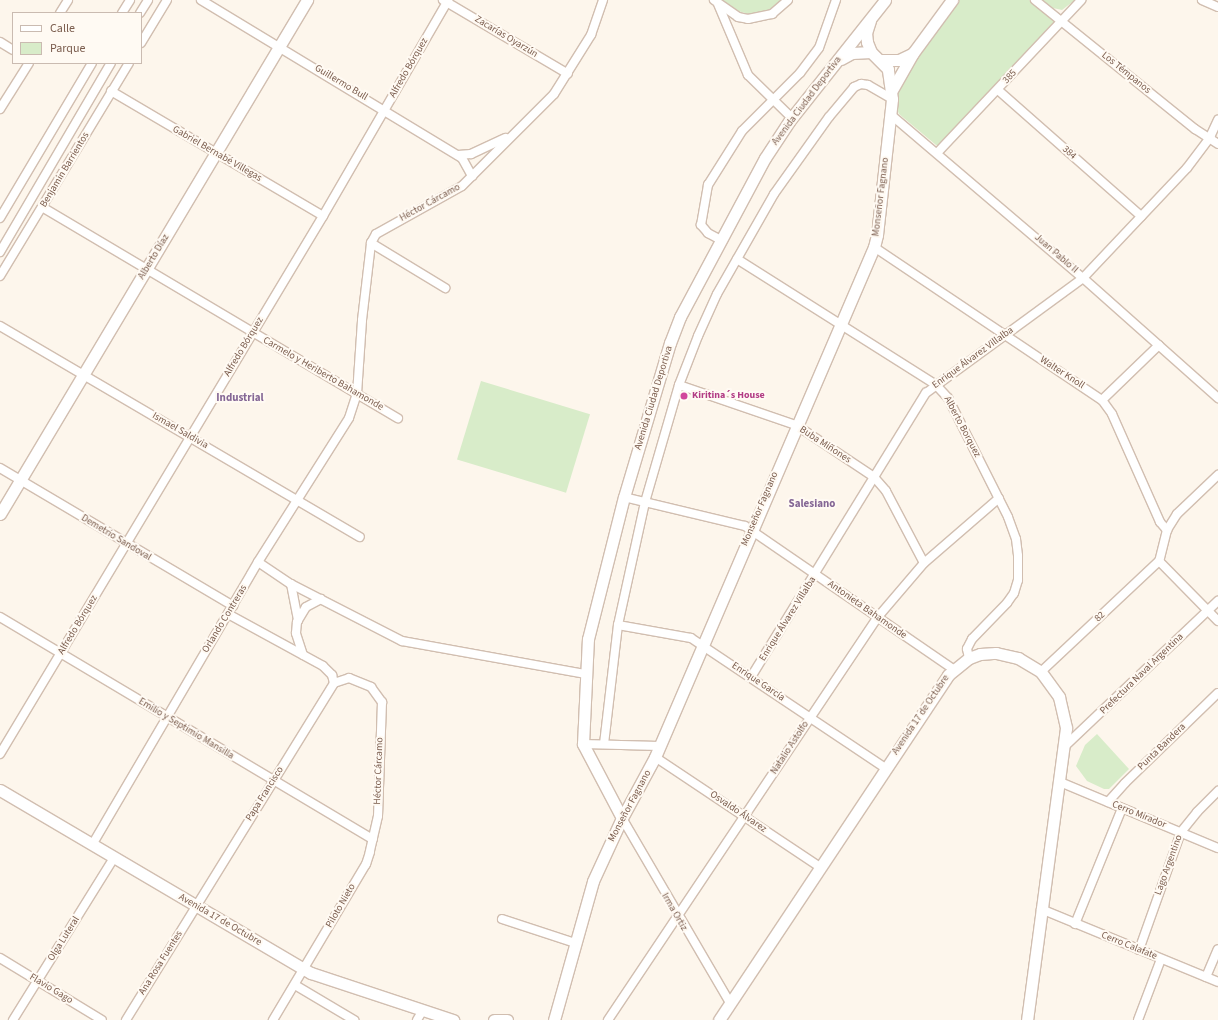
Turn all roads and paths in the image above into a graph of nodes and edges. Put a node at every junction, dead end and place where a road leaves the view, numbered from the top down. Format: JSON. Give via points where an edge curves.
{"nodes":[{"id":1,"x":68,"y":0,"type":"edge"},
{"id":2,"x":130,"y":0,"type":"edge"},
{"id":3,"x":148,"y":0,"type":"edge"},
{"id":4,"x":167,"y":0,"type":"edge"},
{"id":5,"x":201,"y":0,"type":"edge"},
{"id":6,"x":307,"y":0,"type":"edge"},
{"id":7,"x":602,"y":0,"type":"edge"},
{"id":8,"x":788,"y":0,"type":"edge"},
{"id":9,"x":836,"y":0,"type":"edge"},
{"id":10,"x":885,"y":0,"type":"edge"},
{"id":11,"x":952,"y":0,"type":"edge"},
{"id":12,"x":1035,"y":0,"type":"edge"},
{"id":13,"x":1081,"y":0,"type":"edge"},
{"id":14,"x":1202,"y":0,"type":"edge"},
{"id":15,"x":446,"y":1,"type":"edge"},
{"id":16,"x":716,"y":2,"type":"edge"},
{"id":17,"x":1218,"y":7,"type":"edge"},
{"id":18,"x":61,"y":12,"type":"edge"},
{"id":19,"x":123,"y":12,"type":"edge"},
{"id":20,"x":141,"y":12,"type":"edge"},
{"id":21,"x":870,"y":21,"type":"junction"},
{"id":22,"x":1062,"y":21,"type":"junction"},
{"id":23,"x":142,"y":41,"type":"edge"},
{"id":24,"x":0,"y":42,"type":"edge"},
{"id":25,"x":280,"y":47,"type":"junction"},
{"id":26,"x":12,"y":49,"type":"edge"},
{"id":27,"x":871,"y":52,"type":"junction"},
{"id":28,"x":913,"y":53,"type":"junction"},
{"id":29,"x":882,"y":60,"type":"junction"},
{"id":30,"x":836,"y":62,"type":"junction"},
{"id":31,"x":28,"y":64,"type":"edge"},
{"id":32,"x":91,"y":64,"type":"edge"},
{"id":33,"x":110,"y":64,"type":"edge"},
{"id":34,"x":128,"y":64,"type":"edge"},
{"id":35,"x":568,"y":74,"type":"junction"},
{"id":36,"x":998,"y":90,"type":"junction"},
{"id":37,"x":111,"y":91,"type":"junction"},
{"id":38,"x":892,"y":96,"type":"junction"},
{"id":39,"x":772,"y":99,"type":"junction"},
{"id":40,"x":0,"y":109,"type":"edge"},
{"id":41,"x":384,"y":110,"type":"junction"},
{"id":42,"x":890,"y":114,"type":"junction"},
{"id":43,"x":792,"y":118,"type":"junction"},
{"id":44,"x":1218,"y":120,"type":"edge"},
{"id":45,"x":511,"y":136,"type":"junction"},
{"id":46,"x":1210,"y":137,"type":"junction"},
{"id":47,"x":1218,"y":144,"type":"edge"},
{"id":48,"x":938,"y":152,"type":"junction"},
{"id":49,"x":217,"y":154,"type":"junction"},
{"id":50,"x":458,"y":155,"type":"junction"},
{"id":51,"x":472,"y":176,"type":"junction"},
{"id":52,"x":42,"y":207,"type":"junction"},
{"id":53,"x":323,"y":216,"type":"junction"},
{"id":54,"x":1141,"y":216,"type":"junction"},
{"id":55,"x":0,"y":218,"type":"edge"},
{"id":56,"x":721,"y":240,"type":"junction"},
{"id":57,"x":371,"y":243,"type":"junction"},
{"id":58,"x":874,"y":247,"type":"junction"},
{"id":59,"x":0,"y":252,"type":"edge"},
{"id":60,"x":737,"y":259,"type":"junction"},
{"id":61,"x":147,"y":270,"type":"junction"},
{"id":62,"x":0,"y":276,"type":"edge"},
{"id":63,"x":1082,"y":278,"type":"junction"},
{"id":64,"x":445,"y":288,"type":"dead end"},
{"id":65,"x":840,"y":323,"type":"junction"},
{"id":66,"x":0,"y":326,"type":"edge"},
{"id":67,"x":252,"y":333,"type":"junction"},
{"id":68,"x":1004,"y":335,"type":"junction"},
{"id":69,"x":1159,"y":345,"type":"junction"},
{"id":70,"x":84,"y":375,"type":"junction"},
{"id":71,"x":679,"y":385,"type":"junction"},
{"id":72,"x":936,"y":385,"type":"junction"},
{"id":73,"x":358,"y":394,"type":"junction"},
{"id":74,"x":1218,"y":398,"type":"edge"},
{"id":75,"x":1102,"y":400,"type":"junction"},
{"id":76,"x":398,"y":418,"type":"dead end"},
{"id":77,"x":796,"y":425,"type":"junction"},
{"id":78,"x":189,"y":436,"type":"junction"},
{"id":79,"x":0,"y":468,"type":"edge"},
{"id":80,"x":1218,"y":475,"type":"edge"},
{"id":81,"x":874,"y":477,"type":"junction"},
{"id":82,"x":20,"y":480,"type":"junction"},
{"id":83,"x":624,"y":497,"type":"junction"},
{"id":84,"x":998,"y":498,"type":"junction"},
{"id":85,"x":298,"y":500,"type":"junction"},
{"id":86,"x":645,"y":502,"type":"junction"},
{"id":87,"x":0,"y":514,"type":"edge"},
{"id":88,"x":751,"y":529,"type":"junction"},
{"id":89,"x":1167,"y":530,"type":"junction"},
{"id":90,"x":360,"y":537,"type":"dead end"},
{"id":91,"x":126,"y":544,"type":"junction"},
{"id":92,"x":1159,"y":561,"type":"junction"},
{"id":93,"x":258,"y":562,"type":"junction"},
{"id":94,"x":924,"y":563,"type":"junction"},
{"id":95,"x":816,"y":574,"type":"junction"},
{"id":96,"x":291,"y":584,"type":"junction"},
{"id":97,"x":321,"y":599,"type":"junction"},
{"id":98,"x":1218,"y":601,"type":"edge"},
{"id":99,"x":234,"y":606,"type":"junction"},
{"id":100,"x":1208,"y":611,"type":"junction"},
{"id":101,"x":228,"y":614,"type":"junction"},
{"id":102,"x":0,"y":617,"type":"edge"},
{"id":103,"x":877,"y":618,"type":"junction"},
{"id":104,"x":298,"y":620,"type":"junction"},
{"id":105,"x":1218,"y":621,"type":"edge"},
{"id":106,"x":618,"y":625,"type":"junction"},
{"id":107,"x":702,"y":645,"type":"junction"},
{"id":108,"x":61,"y":654,"type":"junction"},
{"id":109,"x":303,"y":655,"type":"junction"},
{"id":110,"x":969,"y":658,"type":"junction"},
{"id":111,"x":953,"y":669,"type":"junction"},
{"id":112,"x":1041,"y":672,"type":"junction"},
{"id":113,"x":586,"y":674,"type":"junction"},
{"id":114,"x":751,"y":677,"type":"junction"},
{"id":115,"x":334,"y":682,"type":"junction"},
{"id":116,"x":1218,"y":693,"type":"edge"},
{"id":117,"x":166,"y":717,"type":"junction"},
{"id":118,"x":809,"y":718,"type":"junction"},
{"id":119,"x":583,"y":744,"type":"junction"},
{"id":120,"x":604,"y":744,"type":"junction"},
{"id":121,"x":659,"y":746,"type":"junction"},
{"id":122,"x":1065,"y":746,"type":"junction"},
{"id":123,"x":0,"y":754,"type":"edge"},
{"id":124,"x":655,"y":757,"type":"junction"},
{"id":125,"x":885,"y":768,"type":"junction"},
{"id":126,"x":273,"y":780,"type":"junction"},
{"id":127,"x":1060,"y":782,"type":"junction"},
{"id":128,"x":0,"y":790,"type":"edge"},
{"id":129,"x":1218,"y":791,"type":"edge"},
{"id":130,"x":1108,"y":802,"type":"junction"},
{"id":131,"x":1122,"y":808,"type":"junction"},
{"id":132,"x":744,"y":816,"type":"junction"},
{"id":133,"x":622,"y":818,"type":"junction"},
{"id":134,"x":1181,"y":832,"type":"junction"},
{"id":135,"x":373,"y":839,"type":"junction"},
{"id":136,"x":92,"y":845,"type":"junction"},
{"id":137,"x":1218,"y":848,"type":"edge"},
{"id":138,"x":114,"y":858,"type":"junction"},
{"id":139,"x":820,"y":867,"type":"junction"},
{"id":140,"x":196,"y":906,"type":"junction"},
{"id":141,"x":1041,"y":909,"type":"junction"},
{"id":142,"x":677,"y":917,"type":"junction"},
{"id":143,"x":502,"y":919,"type":"dead end"},
{"id":144,"x":1075,"y":924,"type":"junction"},
{"id":145,"x":575,"y":943,"type":"junction"},
{"id":146,"x":1218,"y":949,"type":"edge"},
{"id":147,"x":1138,"y":950,"type":"junction"},
{"id":148,"x":0,"y":958,"type":"edge"},
{"id":149,"x":1161,"y":959,"type":"junction"},
{"id":150,"x":304,"y":970,"type":"junction"},
{"id":151,"x":1206,"y":977,"type":"junction"},
{"id":152,"x":37,"y":981,"type":"junction"},
{"id":153,"x":1218,"y":982,"type":"edge"},
{"id":154,"x":295,"y":985,"type":"junction"},
{"id":155,"x":730,"y":1003,"type":"junction"},
{"id":156,"x":423,"y":1010,"type":"junction"},
{"id":157,"x":14,"y":1020,"type":"edge"},
{"id":158,"x":102,"y":1020,"type":"edge"},
{"id":159,"x":126,"y":1020,"type":"edge"},
{"id":160,"x":273,"y":1020,"type":"edge"},
{"id":161,"x":354,"y":1020,"type":"edge"},
{"id":162,"x":417,"y":1020,"type":"edge"},
{"id":163,"x":453,"y":1020,"type":"edge"},
{"id":164,"x":494,"y":1020,"type":"edge"},
{"id":165,"x":507,"y":1020,"type":"edge"},
{"id":166,"x":554,"y":1020,"type":"edge"},
{"id":167,"x":608,"y":1020,"type":"edge"},
{"id":168,"x":719,"y":1020,"type":"edge"},
{"id":169,"x":1027,"y":1020,"type":"edge"},
{"id":170,"x":1138,"y":1020,"type":"edge"}],
"edges":[{"from":1,"to":18,"type":"street"},
{"from":2,"to":19,"type":"street"},
{"from":3,"to":20,"type":"street"},
{"from":4,"to":23,"type":"street"},
{"from":5,"to":25,"type":"street","name":"Guillermo Bull"},
{"from":6,"to":25,"type":"street","name":"Alberto Díaz"},
{"from":7,"to":35,"type":"street","name":"Héctor Cárcamo","via":[[591,34]]},
{"from":8,"to":16,"type":"street","via":[[772,14],[748,19],[738,17]]},
{"from":9,"to":39,"type":"street","via":[[819,48],[800,73]]},
{"from":10,"to":21,"type":"street"},
{"from":11,"to":28,"type":"street","name":"Monseñor Fagnano"},
{"from":12,"to":22,"type":"street","name":"Los Témpanos"},
{"from":13,"to":22,"type":"street","name":"385"},
{"from":14,"to":17,"type":"street"},
{"from":15,"to":35,"type":"street","name":"Zacarías Oyarzún"},
{"from":15,"to":41,"type":"street","name":"Alfredo Bórquez"},
{"from":16,"to":39,"type":"street","via":[[742,66],[751,80]]},
{"from":21,"to":27,"type":"street","via":[[866,33]]},
{"from":21,"to":30,"type":"street","name":"Avenida Ciudad Deportiva"},
{"from":22,"to":36,"type":"street","name":"385"},
{"from":22,"to":46,"type":"street","name":"Los Témpanos","via":[[1194,130]]},
{"from":24,"to":26,"type":"street"},
{"from":25,"to":41,"type":"street","name":"Guillermo Bull"},
{"from":25,"to":49,"type":"street","name":"Alberto Díaz"},
{"from":27,"to":29,"type":"street"},
{"from":27,"to":30,"type":"street","via":[[852,53]]},
{"from":28,"to":29,"type":"street","via":[[899,60]]},
{"from":28,"to":38,"type":"street","name":"Monseñor Fagnano"},
{"from":29,"to":38,"type":"street","via":[[891,78]]},
{"from":30,"to":43,"type":"street","name":"Avenida Ciudad Deportiva"},
{"from":31,"to":40,"type":"street"},
{"from":32,"to":55,"type":"street"},
{"from":33,"to":59,"type":"street","name":"Benjamin Barrientos"},
{"from":34,"to":37,"type":"street","name":"Benjamin Barrientos"},
{"from":35,"to":45,"type":"street","name":"Héctor Cárcamo","via":[[554,94]]},
{"from":36,"to":48,"type":"street","name":"385"},
{"from":36,"to":54,"type":"street","name":"384"},
{"from":37,"to":49,"type":"street","name":"Gabriel Bernabé Villegas"},
{"from":37,"to":52,"type":"street","name":"Benjamin Barrientos"},
{"from":38,"to":42,"type":"street","name":"Monseñor Fagnano"},
{"from":38,"to":60,"type":"street","name":"Avenida Ciudad Deportiva","via":[[868,85],[854,87],[816,133],[774,194]]},
{"from":39,"to":43,"type":"street"},
{"from":39,"to":56,"type":"street","via":[[742,131],[708,185],[701,225],[708,233]]},
{"from":41,"to":50,"type":"street","name":"Guillermo Bull"},
{"from":41,"to":53,"type":"street","name":"Alfredo Bórquez"},
{"from":42,"to":48,"type":"street","name":"Juan Pablo II"},
{"from":42,"to":58,"type":"street","name":"Monseñor Fagnano","via":[[878,235]]},
{"from":43,"to":56,"type":"street","name":"Avenida Ciudad Deportiva","via":[[765,158]]},
{"from":44,"to":46,"type":"street","name":"Enrique Álvarez Villalba"},
{"from":45,"to":50,"type":"street","via":[[471,154]]},
{"from":45,"to":51,"type":"street","name":"Héctor Cárcamo"},
{"from":46,"to":47,"type":"street","name":"Los Témpanos"},
{"from":46,"to":54,"type":"street","name":"Enrique Álvarez Villalba","via":[[1187,168]]},
{"from":48,"to":63,"type":"street","name":"Juan Pablo II"},
{"from":49,"to":53,"type":"street","name":"Gabriel Bernabé Villegas"},
{"from":49,"to":61,"type":"street","name":"Alberto Díaz"},
{"from":50,"to":51,"type":"street","name":"Guillermo Bull","via":[[468,164]]},
{"from":51,"to":57,"type":"street","name":"Héctor Cárcamo","via":[[454,192],[384,227]]},
{"from":52,"to":61,"type":"street","name":"Carmelo y Heriberto Bahamonde"},
{"from":52,"to":62,"type":"street","name":"Benjamin Barrientos"},
{"from":53,"to":67,"type":"street","name":"Alfredo Bórquez"},
{"from":54,"to":63,"type":"street","name":"Enrique Álvarez Villalba"},
{"from":56,"to":83,"type":"street","name":"Avenida Ciudad Deportiva","via":[[680,317],[670,343]]},
{"from":57,"to":64,"type":"street"},
{"from":57,"to":73,"type":"street","via":[[362,320]]},
{"from":58,"to":65,"type":"street","name":"Monseñor Fagnano"},
{"from":58,"to":68,"type":"street","name":"Walter Knoll"},
{"from":60,"to":65,"type":"street","name":"Alberto Borquez"},
{"from":60,"to":71,"type":"street","name":"Avenida Ciudad Deportiva","via":[[701,329]]},
{"from":61,"to":67,"type":"street","name":"Carmelo y Heriberto Bahamonde"},
{"from":61,"to":70,"type":"street","name":"Alberto Díaz"},
{"from":63,"to":68,"type":"street","name":"Enrique Álvarez Villalba"},
{"from":63,"to":69,"type":"street","name":"Juan Pablo II"},
{"from":65,"to":72,"type":"street","name":"Alberto Borquez"},
{"from":65,"to":77,"type":"street","name":"Monseñor Fagnano"},
{"from":66,"to":70,"type":"street","name":"Ismael Saldivia"},
{"from":67,"to":73,"type":"street","name":"Carmelo y Heriberto Bahamonde"},
{"from":67,"to":78,"type":"street","name":"Alfredo Bórquez"},
{"from":68,"to":72,"type":"street","name":"Enrique Álvarez Villalba"},
{"from":68,"to":75,"type":"street","name":"Walter Knoll"},
{"from":69,"to":74,"type":"street","name":"Juan Pablo II"},
{"from":69,"to":75,"type":"street"},
{"from":70,"to":78,"type":"street","name":"Ismael Saldivia"},
{"from":70,"to":82,"type":"street","name":"Alberto Díaz"},
{"from":71,"to":77,"type":"street","name":"Buba Miñones"},
{"from":71,"to":86,"type":"street","name":"Avenida Ciudad Deportiva"},
{"from":72,"to":81,"type":"street","name":"Enrique Álvarez Villalba","via":[[926,393]]},
{"from":72,"to":84,"type":"street","name":"Alberto Borquez","via":[[948,398]]},
{"from":73,"to":76,"type":"street","name":"Carmelo y Heriberto Bahamonde"},
{"from":73,"to":85,"type":"street","name":"Orlando Contreras","via":[[349,418]]},
{"from":75,"to":89,"type":"street","name":"Walter Knoll","via":[[1112,414],[1160,522]]},
{"from":77,"to":81,"type":"street","name":"Buba Miñones"},
{"from":77,"to":88,"type":"street","name":"Monseñor Fagnano"},
{"from":78,"to":85,"type":"street","name":"Ismael Saldivia"},
{"from":78,"to":91,"type":"street","name":"Alfredo Bórquez"},
{"from":79,"to":82,"type":"street","name":"Demetrio Sandoval"},
{"from":80,"to":89,"type":"street","via":[[1177,514]]},
{"from":81,"to":94,"type":"street","name":"Buba Miñones","via":[[886,491]]},
{"from":81,"to":95,"type":"street","name":"Enrique Álvarez Villalba"},
{"from":82,"to":87,"type":"street","name":"Alberto Díaz"},
{"from":82,"to":91,"type":"street","name":"Demetrio Sandoval"},
{"from":83,"to":86,"type":"street","name":"Antonieta Bahamonde"},
{"from":83,"to":113,"type":"street","name":"Avenida Ciudad Deportiva","via":[[593,614]]},
{"from":84,"to":94,"type":"street","name":"Natalio Astolfo"},
{"from":84,"to":110,"type":"street","name":"Alberto Borquez","via":[[1016,539],[1018,580],[1007,603],[970,642]]},
{"from":85,"to":90,"type":"street","name":"Ismael Saldivia"},
{"from":85,"to":93,"type":"street","name":"Orlando Contreras"},
{"from":86,"to":88,"type":"street","name":"Antonieta Bahamonde","via":[[740,524]]},
{"from":86,"to":106,"type":"street","name":"Avenida Ciudad Deportiva"},
{"from":88,"to":95,"type":"street","name":"Antonieta Bahamonde","via":[[759,538]]},
{"from":88,"to":107,"type":"street","name":"Monseñor Fagnano"},
{"from":89,"to":92,"type":"street"},
{"from":91,"to":99,"type":"street","name":"Demetrio Sandoval"},
{"from":91,"to":108,"type":"street","name":"Alfredo Bórquez"},
{"from":92,"to":100,"type":"street"},
{"from":92,"to":112,"type":"street","name":"82"},
{"from":93,"to":96,"type":"street"},
{"from":93,"to":99,"type":"street","name":"Orlando Contreras"},
{"from":94,"to":103,"type":"street","name":"Natalio Astolfo"},
{"from":95,"to":103,"type":"street","name":"Antonieta Bahamonde"},
{"from":95,"to":114,"type":"street","name":"Enrique Álvarez Villalba"},
{"from":96,"to":97,"type":"street"},
{"from":96,"to":104,"type":"street"},
{"from":97,"to":104,"type":"street","via":[[306,607]]},
{"from":97,"to":113,"type":"street","via":[[402,641]]},
{"from":98,"to":100,"type":"street","name":"Prefectura Naval Argentina"},
{"from":99,"to":101,"type":"street","name":"Orlando Contreras"},
{"from":100,"to":105,"type":"street"},
{"from":100,"to":122,"type":"street","name":"Prefectura Naval Argentina"},
{"from":101,"to":109,"type":"street"},
{"from":101,"to":117,"type":"street","name":"Orlando Contreras"},
{"from":102,"to":108,"type":"street","name":"Emilio y Septimio Mansilla"},
{"from":103,"to":111,"type":"street","name":"Antonieta Bahamonde"},
{"from":103,"to":118,"type":"street","name":"Natalio Astolfo"},
{"from":104,"to":109,"type":"street","via":[[296,633]]},
{"from":106,"to":107,"type":"street","name":"Enrique García","via":[[685,636]]},
{"from":106,"to":120,"type":"street","name":"Avenida Ciudad Deportiva"},
{"from":107,"to":114,"type":"street","name":"Enrique García"},
{"from":107,"to":121,"type":"street","name":"Monseñor Fagnano"},
{"from":108,"to":117,"type":"street","name":"Emilio y Septimio Mansilla"},
{"from":108,"to":123,"type":"street","name":"Alfredo Bórquez"},
{"from":109,"to":115,"type":"street","via":[[328,670]]},
{"from":110,"to":111,"type":"street","name":"Avenida 17 de Octubre"},
{"from":110,"to":112,"type":"street","name":"Avenida 17 de Octubre","via":[[986,653],[1004,654],[1025,661]]},
{"from":111,"to":125,"type":"street","name":"Avenida 17 de Octubre"},
{"from":112,"to":122,"type":"street","name":"Avenida 17 de Octubre","via":[[1055,690],[1061,703],[1066,728]]},
{"from":113,"to":119,"type":"street","name":"Avenida Ciudad Deportiva"},
{"from":114,"to":118,"type":"street","name":"Enrique García"},
{"from":115,"to":126,"type":"street","name":"Papa Francisco"},
{"from":115,"to":135,"type":"street","name":"Héctor Cárcamo","via":[[349,678],[371,688],[382,702],[378,816]]},
{"from":116,"to":130,"type":"street","name":"Punta Bandera"},
{"from":117,"to":126,"type":"street","name":"Emilio y Septimio Mansilla"},
{"from":117,"to":136,"type":"street","name":"Orlando Contreras"},
{"from":118,"to":125,"type":"street","name":"Enrique García"},
{"from":118,"to":132,"type":"street","name":"Natalio Astolfo"},
{"from":119,"to":120,"type":"street"},
{"from":119,"to":133,"type":"street"},
{"from":120,"to":121,"type":"street"},
{"from":121,"to":124,"type":"street","name":"Monseñor Fagnano"},
{"from":122,"to":127,"type":"street","name":"Avenida 17 de Octubre"},
{"from":124,"to":132,"type":"street","name":"Osvaldo Álvarez"},
{"from":124,"to":133,"type":"street","name":"Monseñor Fagnano"},
{"from":125,"to":139,"type":"street","name":"Avenida 17 de Octubre"},
{"from":126,"to":135,"type":"street","name":"Emilio y Septimio Mansilla"},
{"from":126,"to":140,"type":"street","name":"Papa Francisco"},
{"from":127,"to":130,"type":"street","name":"Cerro Mirador"},
{"from":127,"to":141,"type":"street","name":"Avenida 17 de Octubre"},
{"from":128,"to":136,"type":"street","name":"Avenida 17 de Octubre"},
{"from":129,"to":134,"type":"street","name":"Lago Argentino"},
{"from":130,"to":131,"type":"street","name":"Cerro Mirador"},
{"from":131,"to":134,"type":"street","name":"Cerro Mirador"},
{"from":131,"to":144,"type":"street"},
{"from":132,"to":139,"type":"street","name":"Osvaldo Álvarez"},
{"from":132,"to":142,"type":"street","name":"Natalio Astolfo"},
{"from":133,"to":142,"type":"street","name":"Irma Ortiz"},
{"from":133,"to":145,"type":"street","name":"Monseñor Fagnano","via":[[593,882]]},
{"from":134,"to":137,"type":"street","name":"Cerro Mirador"},
{"from":134,"to":147,"type":"street","name":"Lago Argentino"},
{"from":135,"to":150,"type":"street","name":"Piloto Nieto","via":[[366,864]]},
{"from":136,"to":138,"type":"street","name":"Avenida 17 de Octubre"},
{"from":138,"to":140,"type":"street","name":"Avenida 17 de Octubre"},
{"from":138,"to":152,"type":"street","name":"Olga Luteral"},
{"from":139,"to":155,"type":"street","name":"Avenida 17 de Octubre"},
{"from":140,"to":150,"type":"street","name":"Avenida 17 de Octubre"},
{"from":140,"to":159,"type":"street","name":"Ana Rosa Fuentes"},
{"from":141,"to":144,"type":"street","name":"Cerro Calafate"},
{"from":141,"to":169,"type":"street","name":"Avenida 17 de Octubre"},
{"from":142,"to":155,"type":"street","name":"Irma Ortiz"},
{"from":142,"to":167,"type":"street","name":"Natalio Astolfo"},
{"from":143,"to":145,"type":"street"},
{"from":144,"to":147,"type":"street","name":"Cerro Calafate"},
{"from":145,"to":166,"type":"street","name":"Monseñor Fagnano"},
{"from":146,"to":151,"type":"street"},
{"from":147,"to":149,"type":"street","name":"Cerro Calafate"},
{"from":148,"to":152,"type":"street","name":"Flavio Gago"},
{"from":149,"to":151,"type":"street","name":"Cerro Calafate"},
{"from":149,"to":170,"type":"street"},
{"from":150,"to":154,"type":"street","name":"Piloto Nieto"},
{"from":150,"to":156,"type":"street","name":"Avenida 17 de Octubre"},
{"from":151,"to":153,"type":"street","name":"Cerro Calafate"},
{"from":152,"to":157,"type":"street","name":"Olga Luteral"},
{"from":152,"to":158,"type":"street","name":"Flavio Gago"},
{"from":154,"to":160,"type":"street","name":"Piloto Nieto"},
{"from":154,"to":161,"type":"street"},
{"from":155,"to":168,"type":"street","name":"Avenida 17 de Octubre"},
{"from":156,"to":162,"type":"street"},
{"from":156,"to":163,"type":"street","name":"Avenida 17 de Octubre"},
{"from":164,"to":165,"type":"street"}]}
